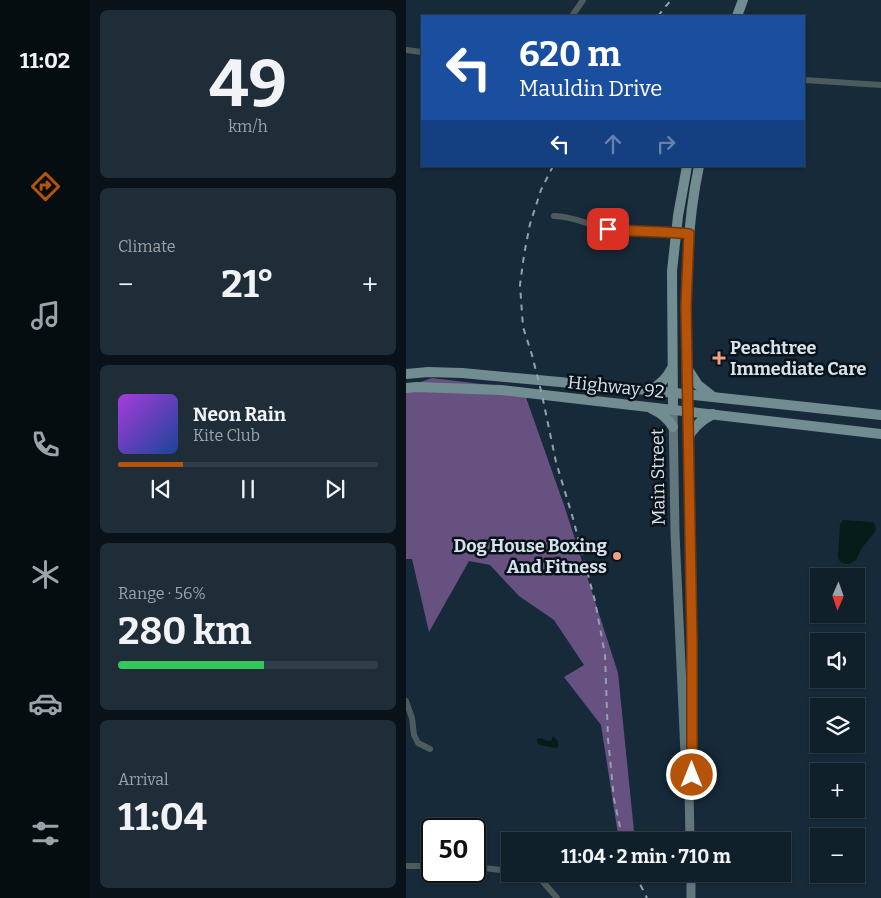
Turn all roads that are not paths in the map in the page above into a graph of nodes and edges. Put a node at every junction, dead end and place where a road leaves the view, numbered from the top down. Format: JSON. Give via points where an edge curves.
{"nodes":[{"id":1,"x":583,"y":0,"type":"edge"},
{"id":2,"x":743,"y":0,"type":"edge"},
{"id":3,"x":573,"y":15,"type":"edge"},
{"id":4,"x":737,"y":15,"type":"edge"},
{"id":5,"x":406,"y":50,"type":"edge"},
{"id":6,"x":421,"y":52,"type":"edge"},
{"id":7,"x":805,"y":80,"type":"edge"},
{"id":8,"x":881,"y":85,"type":"edge"},
{"id":9,"x":687,"y":167,"type":"edge"},
{"id":10,"x":699,"y":167,"type":"edge"},
{"id":11,"x":554,"y":216,"type":"dead end"},
{"id":12,"x":676,"y":233,"type":"junction"},
{"id":13,"x":689,"y":234,"type":"junction"},
{"id":14,"x":687,"y":366,"type":"junction"},
{"id":15,"x":672,"y":368,"type":"junction"},
{"id":16,"x":406,"y":374,"type":"edge"},
{"id":17,"x":486,"y":376,"type":"junction"},
{"id":18,"x":406,"y":388,"type":"edge"},
{"id":19,"x":486,"y":388,"type":"junction"},
{"id":20,"x":650,"y":390,"type":"junction"},
{"id":21,"x":673,"y":393,"type":"junction"},
{"id":22,"x":687,"y":394,"type":"junction"},
{"id":23,"x":715,"y":397,"type":"junction"},
{"id":24,"x":646,"y":406,"type":"junction"},
{"id":25,"x":673,"y":410,"type":"junction"},
{"id":26,"x":688,"y":411,"type":"junction"},
{"id":27,"x":712,"y":414,"type":"junction"},
{"id":28,"x":881,"y":415,"type":"edge"},
{"id":29,"x":673,"y":427,"type":"junction"},
{"id":30,"x":881,"y":434,"type":"edge"},
{"id":31,"x":688,"y":439,"type":"junction"},
{"id":32,"x":406,"y":701,"type":"edge"},
{"id":33,"x":430,"y":749,"type":"dead end"},
{"id":34,"x":689,"y":788,"type":"junction"},
{"id":35,"x":690,"y":832,"type":"edge"},
{"id":36,"x":406,"y":866,"type":"edge"},
{"id":37,"x":421,"y":866,"type":"edge"},
{"id":38,"x":486,"y":869,"type":"edge"},
{"id":39,"x":501,"y":870,"type":"edge"},
{"id":40,"x":543,"y":882,"type":"edge"},
{"id":41,"x":690,"y":882,"type":"edge"},
{"id":42,"x":557,"y":898,"type":"edge"},
{"id":43,"x":691,"y":898,"type":"edge"}],
"edges":[{"from":1,"to":3,"type":"street"},
{"from":2,"to":4,"type":"main road"},
{"from":5,"to":6,"type":"street"},
{"from":7,"to":8,"type":"street"},
{"from":9,"to":12,"type":"main road","name":"Main Street"},
{"from":10,"to":13,"type":"main road","name":"Main Street"},
{"from":11,"to":12,"type":"street","via":[[608,229]]},
{"from":12,"to":13,"type":"street"},
{"from":12,"to":15,"type":"main road","name":"Main Street","via":[[672,278]]},
{"from":13,"to":14,"type":"main road","name":"Main Street"},
{"from":14,"to":22,"type":"main road","name":"Main Street"},
{"from":14,"to":23,"type":"main road","via":[[701,388]]},
{"from":15,"to":20,"type":"main road","via":[[664,380]]},
{"from":15,"to":21,"type":"main road","name":"Main Street"},
{"from":16,"to":17,"type":"main road","name":"Highway 92","via":[[428,372]]},
{"from":17,"to":19,"type":"main road"},
{"from":17,"to":20,"type":"main road","name":"Highway 92"},
{"from":18,"to":19,"type":"main road","name":"Highway 92"},
{"from":19,"to":24,"type":"main road","name":"Highway 92"},
{"from":20,"to":21,"type":"main road","name":"Highway 92"},
{"from":21,"to":22,"type":"main road","name":"Highway 92"},
{"from":21,"to":25,"type":"main road","name":"Main Street"},
{"from":22,"to":23,"type":"main road","name":"Highway 92"},
{"from":22,"to":26,"type":"main road","name":"Main Street"},
{"from":23,"to":28,"type":"main road","name":"Highway 92"},
{"from":24,"to":25,"type":"main road","name":"Highway 92"},
{"from":24,"to":29,"type":"main road","via":[[662,415]]},
{"from":25,"to":26,"type":"main road","name":"Highway 92"},
{"from":25,"to":29,"type":"main road","name":"Main Street"},
{"from":26,"to":27,"type":"main road","name":"Highway 92"},
{"from":26,"to":31,"type":"main road","name":"Main Street"},
{"from":27,"to":30,"type":"main road","name":"Highway 92"},
{"from":27,"to":31,"type":"main road","via":[[695,427]]},
{"from":29,"to":34,"type":"main road","name":"Main Street","via":[[682,696]]},
{"from":31,"to":34,"type":"main road","name":"Main Street","via":[[692,749]]},
{"from":32,"to":33,"type":"street","via":[[414,735],[418,743]]},
{"from":34,"to":35,"type":"main road","name":"Main Street"},
{"from":36,"to":37,"type":"street"},
{"from":38,"to":39,"type":"street"},
{"from":40,"to":42,"type":"street"},
{"from":41,"to":43,"type":"main road"}]}
